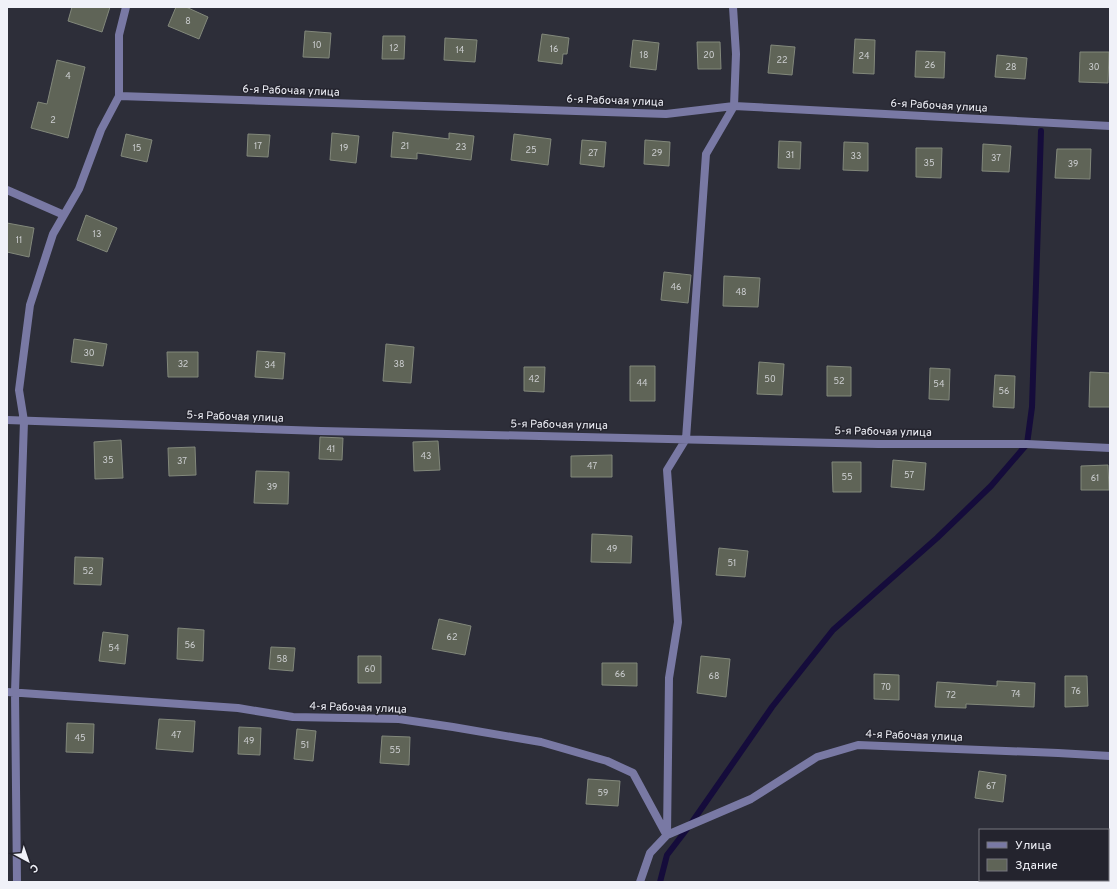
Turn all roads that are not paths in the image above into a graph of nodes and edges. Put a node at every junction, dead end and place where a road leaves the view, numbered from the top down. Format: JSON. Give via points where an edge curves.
{"nodes":[{"id":1,"x":126,"y":7,"type":"edge"},
{"id":2,"x":733,"y":7,"type":"edge"},
{"id":3,"x":119,"y":96,"type":"junction"},
{"id":4,"x":734,"y":106,"type":"junction"},
{"id":5,"x":1110,"y":126,"type":"edge"},
{"id":6,"x":7,"y":190,"type":"edge"},
{"id":7,"x":64,"y":215,"type":"junction"},
{"id":8,"x":7,"y":420,"type":"edge"},
{"id":9,"x":24,"y":421,"type":"junction"},
{"id":10,"x":686,"y":439,"type":"junction"},
{"id":11,"x":1110,"y":448,"type":"edge"},
{"id":12,"x":11,"y":692,"type":"edge"},
{"id":13,"x":1110,"y":756,"type":"edge"},
{"id":14,"x":667,"y":835,"type":"junction"},
{"id":15,"x":17,"y":882,"type":"edge"},
{"id":16,"x":640,"y":882,"type":"edge"}],
"edges":[{"from":1,"to":3,"type":"street","via":[[119,35]]},
{"from":2,"to":4,"type":"street","via":[[736,54]]},
{"from":3,"to":4,"type":"street","name":"6-я Рабочая улица","via":[[666,114]]},
{"from":3,"to":7,"type":"street","via":[[101,130],[79,189]]},
{"from":4,"to":5,"type":"street","name":"6-я Рабочая улица"},
{"from":4,"to":10,"type":"street","via":[[706,154]]},
{"from":6,"to":7,"type":"street"},
{"from":7,"to":9,"type":"street","via":[[53,234],[30,306],[19,390]]},
{"from":8,"to":9,"type":"street","name":"5-я Рабочая улица"},
{"from":9,"to":10,"type":"street","name":"5-я Рабочая улица"},
{"from":9,"to":12,"type":"street"},
{"from":10,"to":11,"type":"street","name":"5-я Рабочая улица","via":[[878,444],[1028,444]]},
{"from":10,"to":14,"type":"street","via":[[667,470],[678,622],[669,678]]},
{"from":12,"to":14,"type":"street","name":"4-я Рабочая улица","via":[[238,708],[293,717],[399,719],[541,742],[607,761],[632,773]]},
{"from":12,"to":15,"type":"street"},
{"from":13,"to":14,"type":"street","name":"4-я Рабочая улица","via":[[858,745],[816,757],[751,799]]},
{"from":14,"to":16,"type":"street","name":"4-я Рабочая улица","via":[[650,853]]}]}
